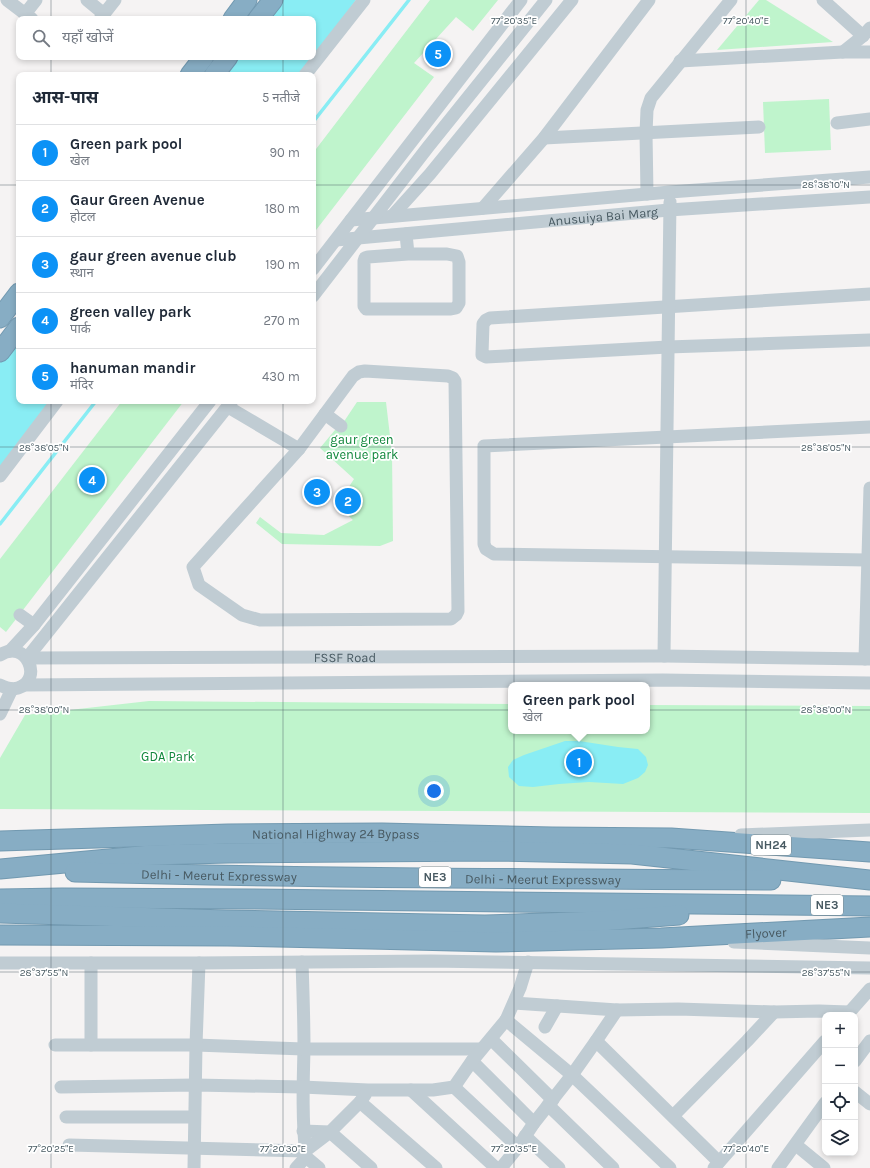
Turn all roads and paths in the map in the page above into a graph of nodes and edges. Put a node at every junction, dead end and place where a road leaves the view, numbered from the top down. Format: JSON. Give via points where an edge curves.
{"nodes":[{"id":1,"x":7,"y":0,"type":"edge"},
{"id":2,"x":36,"y":0,"type":"edge"},
{"id":3,"x":87,"y":0,"type":"edge"},
{"id":4,"x":115,"y":0,"type":"edge"},
{"id":5,"x":248,"y":0,"type":"edge"},
{"id":6,"x":273,"y":0,"type":"edge"},
{"id":7,"x":364,"y":0,"type":"edge"},
{"id":8,"x":521,"y":0,"type":"edge"},
{"id":9,"x":546,"y":0,"type":"edge"},
{"id":10,"x":572,"y":0,"type":"edge"},
{"id":11,"x":649,"y":0,"type":"edge"},
{"id":12,"x":731,"y":0,"type":"edge"},
{"id":13,"x":823,"y":0,"type":"edge"},
{"id":14,"x":28,"y":16,"type":"edge"},
{"id":15,"x":102,"y":16,"type":"edge"},
{"id":16,"x":235,"y":16,"type":"edge"},
{"id":17,"x":260,"y":16,"type":"edge"},
{"id":18,"x":867,"y":32,"type":"edge"},
{"id":19,"x":843,"y":52,"type":"junction"},
{"id":20,"x":870,"y":52,"type":"edge"},
{"id":21,"x":202,"y":60,"type":"edge"},
{"id":22,"x":226,"y":60,"type":"edge"},
{"id":23,"x":680,"y":61,"type":"junction"},
{"id":24,"x":192,"y":72,"type":"edge"},
{"id":25,"x":216,"y":72,"type":"edge"},
{"id":26,"x":307,"y":72,"type":"edge"},
{"id":27,"x":870,"y":119,"type":"edge"},
{"id":28,"x":837,"y":123,"type":"dead end"},
{"id":29,"x":759,"y":127,"type":"dead end"},
{"id":30,"x":646,"y":133,"type":"junction"},
{"id":31,"x":544,"y":138,"type":"junction"},
{"id":32,"x":870,"y":177,"type":"edge"},
{"id":33,"x":670,"y":192,"type":"junction"},
{"id":34,"x":647,"y":194,"type":"junction"},
{"id":35,"x":870,"y":197,"type":"edge"},
{"id":36,"x":483,"y":208,"type":"junction"},
{"id":37,"x":669,"y":210,"type":"junction"},
{"id":38,"x":392,"y":216,"type":"junction"},
{"id":39,"x":373,"y":218,"type":"junction"},
{"id":40,"x":351,"y":220,"type":"junction"},
{"id":41,"x":406,"y":234,"type":"junction"},
{"id":42,"x":358,"y":238,"type":"junction"},
{"id":43,"x":336,"y":240,"type":"junction"},
{"id":44,"x":408,"y":254,"type":"junction"},
{"id":45,"x":316,"y":265,"type":"edge"},
{"id":46,"x":316,"y":292,"type":"edge"},
{"id":47,"x":870,"y":294,"type":"edge"},
{"id":48,"x":16,"y":297,"type":"edge"},
{"id":49,"x":668,"y":306,"type":"junction"},
{"id":50,"x":0,"y":318,"type":"edge"},
{"id":51,"x":16,"y":331,"type":"edge"},
{"id":52,"x":870,"y":340,"type":"edge"},
{"id":53,"x":668,"y":347,"type":"junction"},
{"id":54,"x":0,"y":352,"type":"edge"},
{"id":55,"x":55,"y":404,"type":"edge"},
{"id":56,"x":208,"y":404,"type":"edge"},
{"id":57,"x":230,"y":404,"type":"edge"},
{"id":58,"x":325,"y":414,"type":"junction"},
{"id":59,"x":341,"y":426,"type":"dead end"},
{"id":60,"x":870,"y":427,"type":"edge"},
{"id":61,"x":666,"y":437,"type":"junction"},
{"id":62,"x":299,"y":449,"type":"junction"},
{"id":63,"x":0,"y":476,"type":"edge"},
{"id":64,"x":870,"y":488,"type":"edge"},
{"id":65,"x":665,"y":556,"type":"junction"},
{"id":66,"x":867,"y":560,"type":"junction"},
{"id":67,"x":20,"y":614,"type":"dead end"},
{"id":68,"x":34,"y":625,"type":"junction"},
{"id":69,"x":5,"y":653,"type":"edge"},
{"id":70,"x":664,"y":656,"type":"junction"},
{"id":71,"x":27,"y":658,"type":"junction"},
{"id":72,"x":867,"y":659,"type":"edge"},
{"id":73,"x":870,"y":682,"type":"edge"},
{"id":74,"x":12,"y":686,"type":"edge"},
{"id":75,"x":0,"y":714,"type":"edge"},
{"id":76,"x":870,"y":830,"type":"edge"},
{"id":77,"x":365,"y":833,"type":"junction"},
{"id":78,"x":671,"y":838,"type":"junction"},
{"id":79,"x":0,"y":841,"type":"edge"},
{"id":80,"x":363,"y":852,"type":"junction"},
{"id":81,"x":870,"y":852,"type":"edge"},
{"id":82,"x":0,"y":870,"type":"edge"},
{"id":83,"x":870,"y":880,"type":"edge"},
{"id":84,"x":0,"y":899,"type":"edge"},
{"id":85,"x":784,"y":905,"type":"junction"},
{"id":86,"x":870,"y":906,"type":"edge"},
{"id":87,"x":0,"y":913,"type":"edge"},
{"id":88,"x":870,"y":927,"type":"edge"},
{"id":89,"x":370,"y":931,"type":"junction"},
{"id":90,"x":0,"y":935,"type":"edge"},
{"id":91,"x":661,"y":938,"type":"junction"},
{"id":92,"x":870,"y":948,"type":"edge"},
{"id":93,"x":302,"y":962,"type":"junction"},
{"id":94,"x":528,"y":962,"type":"junction"},
{"id":95,"x":0,"y":963,"type":"edge"},
{"id":96,"x":92,"y":963,"type":"junction"},
{"id":97,"x":199,"y":964,"type":"junction"},
{"id":98,"x":870,"y":968,"type":"edge"},
{"id":99,"x":867,"y":997,"type":"edge"},
{"id":100,"x":514,"y":1003,"type":"junction"},
{"id":101,"x":557,"y":1006,"type":"junction"},
{"id":102,"x":617,"y":1010,"type":"junction"},
{"id":103,"x":774,"y":1012,"type":"junction"},
{"id":104,"x":829,"y":1012,"type":"edge"},
{"id":105,"x":850,"y":1012,"type":"edge"},
{"id":106,"x":506,"y":1020,"type":"junction"},
{"id":107,"x":544,"y":1027,"type":"dead end"},
{"id":108,"x":490,"y":1039,"type":"junction"},
{"id":109,"x":596,"y":1041,"type":"junction"},
{"id":110,"x":870,"y":1041,"type":"edge"},
{"id":111,"x":822,"y":1043,"type":"edge"},
{"id":112,"x":56,"y":1045,"type":"dead end"},
{"id":113,"x":91,"y":1045,"type":"junction"},
{"id":114,"x":196,"y":1045,"type":"junction"},
{"id":115,"x":481,"y":1049,"type":"junction"},
{"id":116,"x":304,"y":1050,"type":"junction"},
{"id":117,"x":858,"y":1057,"type":"edge"},
{"id":118,"x":472,"y":1061,"type":"junction"},
{"id":119,"x":572,"y":1075,"type":"junction"},
{"id":120,"x":195,"y":1085,"type":"junction"},
{"id":121,"x":61,"y":1087,"type":"dead end"},
{"id":122,"x":302,"y":1087,"type":"junction"},
{"id":123,"x":454,"y":1087,"type":"junction"},
{"id":124,"x":368,"y":1090,"type":"junction"},
{"id":125,"x":411,"y":1090,"type":"junction"},
{"id":126,"x":858,"y":1094,"type":"edge"},
{"id":127,"x":360,"y":1102,"type":"junction"},
{"id":128,"x":551,"y":1102,"type":"junction"},
{"id":129,"x":870,"y":1104,"type":"edge"},
{"id":130,"x":822,"y":1107,"type":"edge"},
{"id":131,"x":673,"y":1116,"type":"junction"},
{"id":132,"x":66,"y":1117,"type":"dead end"},
{"id":133,"x":194,"y":1117,"type":"junction"},
{"id":134,"x":534,"y":1123,"type":"junction"},
{"id":135,"x":303,"y":1131,"type":"junction"},
{"id":136,"x":330,"y":1132,"type":"junction"},
{"id":137,"x":525,"y":1136,"type":"junction"},
{"id":138,"x":796,"y":1144,"type":"junction"},
{"id":139,"x":70,"y":1145,"type":"dead end"},
{"id":140,"x":518,"y":1147,"type":"junction"},
{"id":141,"x":194,"y":1148,"type":"junction"},
{"id":142,"x":305,"y":1154,"type":"junction"},
{"id":143,"x":716,"y":1165,"type":"edge"},
{"id":144,"x":194,"y":1168,"type":"edge"},
{"id":145,"x":296,"y":1168,"type":"edge"},
{"id":146,"x":319,"y":1168,"type":"edge"},
{"id":147,"x":371,"y":1168,"type":"edge"},
{"id":148,"x":436,"y":1168,"type":"edge"},
{"id":149,"x":496,"y":1168,"type":"edge"},
{"id":150,"x":500,"y":1168,"type":"edge"},
{"id":151,"x":560,"y":1168,"type":"edge"},
{"id":152,"x":613,"y":1168,"type":"edge"},
{"id":153,"x":670,"y":1168,"type":"edge"},
{"id":154,"x":778,"y":1168,"type":"edge"},
{"id":155,"x":824,"y":1168,"type":"edge"}],
"edges":[{"from":1,"to":14,"type":"street"},
{"from":2,"to":14,"type":"street"},
{"from":3,"to":15,"type":"street"},
{"from":4,"to":15,"type":"street"},
{"from":5,"to":16,"type":"highway"},
{"from":6,"to":17,"type":"highway"},
{"from":7,"to":26,"type":"street"},
{"from":8,"to":40,"type":"street"},
{"from":9,"to":39,"type":"street"},
{"from":10,"to":38,"type":"street","via":[[430,174]]},
{"from":11,"to":31,"type":"street"},
{"from":12,"to":23,"type":"street"},
{"from":13,"to":18,"type":"street"},
{"from":18,"to":19,"type":"street"},
{"from":19,"to":20,"type":"street"},
{"from":19,"to":23,"type":"street"},
{"from":21,"to":24,"type":"highway"},
{"from":22,"to":25,"type":"highway"},
{"from":23,"to":30,"type":"street","via":[[648,104]]},
{"from":27,"to":28,"type":"street"},
{"from":29,"to":30,"type":"street"},
{"from":30,"to":31,"type":"street"},
{"from":30,"to":34,"type":"street"},
{"from":31,"to":36,"type":"street"},
{"from":32,"to":33,"type":"street","name":"Anusuiya Bai Marg"},
{"from":33,"to":34,"type":"street","name":"Anusuiya Bai Marg"},
{"from":33,"to":37,"type":"street"},
{"from":34,"to":36,"type":"street","name":"Anusuiya Bai Marg"},
{"from":35,"to":37,"type":"street","name":"Anusuiya Bai Marg"},
{"from":36,"to":38,"type":"street","name":"Anusuiya Bai Marg"},
{"from":37,"to":41,"type":"street","name":"Anusuiya Bai Marg"},
{"from":37,"to":49,"type":"street"},
{"from":38,"to":39,"type":"street","name":"Anusuiya Bai Marg"},
{"from":39,"to":40,"type":"street","name":"Anusuiya Bai Marg"},
{"from":39,"to":42,"type":"street"},
{"from":40,"to":43,"type":"street"},
{"from":41,"to":42,"type":"street","name":"Anusuiya Bai Marg"},
{"from":41,"to":44,"type":"street"},
{"from":42,"to":43,"type":"street","name":"Anusuiya Bai Marg"},
{"from":42,"to":46,"type":"street"},
{"from":43,"to":45,"type":"street"},
{"from":44,"to":44,"type":"street","via":[[365,258],[366,310],[456,308],[459,303],[456,256]]},
{"from":47,"to":49,"type":"street"},
{"from":48,"to":50,"type":"highway"},
{"from":49,"to":53,"type":"street"},
{"from":49,"to":53,"type":"street","via":[[490,318],[483,324],[482,355],[486,357]]},
{"from":51,"to":54,"type":"highway"},
{"from":52,"to":53,"type":"street"},
{"from":53,"to":61,"type":"street"},
{"from":55,"to":63,"type":"street"},
{"from":56,"to":68,"type":"street"},
{"from":57,"to":62,"type":"street"},
{"from":57,"to":71,"type":"street"},
{"from":58,"to":59,"type":"street"},
{"from":58,"to":62,"type":"street"},
{"from":58,"to":62,"type":"street","via":[[353,376],[359,372],[448,376],[454,381],[458,611],[456,615],[450,619],[260,620],[242,615],[199,585],[192,568]]},
{"from":60,"to":61,"type":"street"},
{"from":61,"to":65,"type":"street"},
{"from":61,"to":65,"type":"street","via":[[484,446],[484,544],[490,552]]},
{"from":64,"to":66,"type":"street"},
{"from":65,"to":66,"type":"street"},
{"from":65,"to":70,"type":"street"},
{"from":66,"to":72,"type":"street"},
{"from":67,"to":68,"type":"street"},
{"from":68,"to":69,"type":"street"},
{"from":69,"to":71,"type":"street","via":[[16,651]]},
{"from":70,"to":71,"type":"street","name":"FSSF Road"},
{"from":70,"to":72,"type":"street","name":"FSSF Road"},
{"from":71,"to":74,"type":"street","via":[[31,670],[27,682]]},
{"from":73,"to":74,"type":"street","via":[[648,680]]},
{"from":74,"to":75,"type":"street"},
{"from":76,"to":78,"type":"street"},
{"from":77,"to":78,"type":"highway","name":"National Highway 24 Bypass"},
{"from":77,"to":79,"type":"highway","name":"National Highway 24 Bypass","via":[[228,834]]},
{"from":77,"to":80,"type":"highway"},
{"from":78,"to":81,"type":"highway","number":"NH24"},
{"from":80,"to":82,"type":"highway","via":[[151,855]]},
{"from":80,"to":83,"type":"highway","via":[[632,854]]},
{"from":82,"to":83,"type":"highway","name":"Delhi - Meerut Expressway","number":"NE3","via":[[207,875]]},
{"from":84,"to":85,"type":"highway","name":"Delhi - Meerut Expressway","number":"NE3"},
{"from":85,"to":86,"type":"highway","name":"Delhi - Meerut Expressway","number":"NE3"},
{"from":85,"to":89,"type":"highway","via":[[601,922]]},
{"from":87,"to":89,"type":"highway","via":[[226,920]]},
{"from":88,"to":91,"type":"highway","name":"Flyover"},
{"from":89,"to":90,"type":"highway","via":[[220,936]]},
{"from":89,"to":91,"type":"highway","name":"Flyover","via":[[496,942]]},
{"from":91,"to":92,"type":"street"},
{"from":93,"to":94,"type":"street"},
{"from":93,"to":97,"type":"street"},
{"from":93,"to":116,"type":"street"},
{"from":94,"to":98,"type":"street"},
{"from":94,"to":100,"type":"street"},
{"from":95,"to":96,"type":"street"},
{"from":96,"to":97,"type":"street"},
{"from":96,"to":113,"type":"street"},
{"from":97,"to":114,"type":"street"},
{"from":99,"to":105,"type":"street"},
{"from":100,"to":101,"type":"street"},
{"from":100,"to":106,"type":"street"},
{"from":101,"to":102,"type":"street"},
{"from":101,"to":107,"type":"street"},
{"from":102,"to":103,"type":"street"},
{"from":102,"to":109,"type":"street"},
{"from":103,"to":104,"type":"street"},
{"from":103,"to":131,"type":"street"},
{"from":106,"to":108,"type":"street"},
{"from":106,"to":119,"type":"street"},
{"from":108,"to":115,"type":"street"},
{"from":108,"to":128,"type":"street"},
{"from":109,"to":119,"type":"street"},
{"from":109,"to":131,"type":"street"},
{"from":110,"to":117,"type":"street"},
{"from":111,"to":143,"type":"street"},
{"from":112,"to":113,"type":"street"},
{"from":113,"to":114,"type":"street"},
{"from":114,"to":116,"type":"street"},
{"from":114,"to":120,"type":"street"},
{"from":115,"to":116,"type":"street"},
{"from":115,"to":118,"type":"street"},
{"from":116,"to":122,"type":"street"},
{"from":118,"to":123,"type":"street"},
{"from":118,"to":134,"type":"street"},
{"from":119,"to":128,"type":"street"},
{"from":119,"to":153,"type":"street"},
{"from":120,"to":121,"type":"street"},
{"from":120,"to":122,"type":"street"},
{"from":120,"to":133,"type":"street"},
{"from":122,"to":124,"type":"street"},
{"from":122,"to":135,"type":"street"},
{"from":123,"to":125,"type":"street"},
{"from":123,"to":140,"type":"street"},
{"from":124,"to":125,"type":"street"},
{"from":124,"to":127,"type":"street"},
{"from":125,"to":149,"type":"street"},
{"from":126,"to":129,"type":"street"},
{"from":127,"to":136,"type":"street"},
{"from":127,"to":148,"type":"street"},
{"from":128,"to":134,"type":"street"},
{"from":128,"to":152,"type":"street"},
{"from":130,"to":138,"type":"street"},
{"from":131,"to":143,"type":"street"},
{"from":132,"to":133,"type":"street"},
{"from":133,"to":141,"type":"street"},
{"from":134,"to":137,"type":"street"},
{"from":135,"to":136,"type":"street"},
{"from":135,"to":142,"type":"street"},
{"from":136,"to":142,"type":"street"},
{"from":136,"to":147,"type":"street"},
{"from":137,"to":140,"type":"street"},
{"from":137,"to":151,"type":"street"},
{"from":138,"to":154,"type":"street"},
{"from":138,"to":155,"type":"street"},
{"from":139,"to":141,"type":"street"},
{"from":140,"to":150,"type":"street"},
{"from":141,"to":142,"type":"street"},
{"from":141,"to":144,"type":"street"},
{"from":142,"to":145,"type":"street"},
{"from":142,"to":146,"type":"street"}]}
